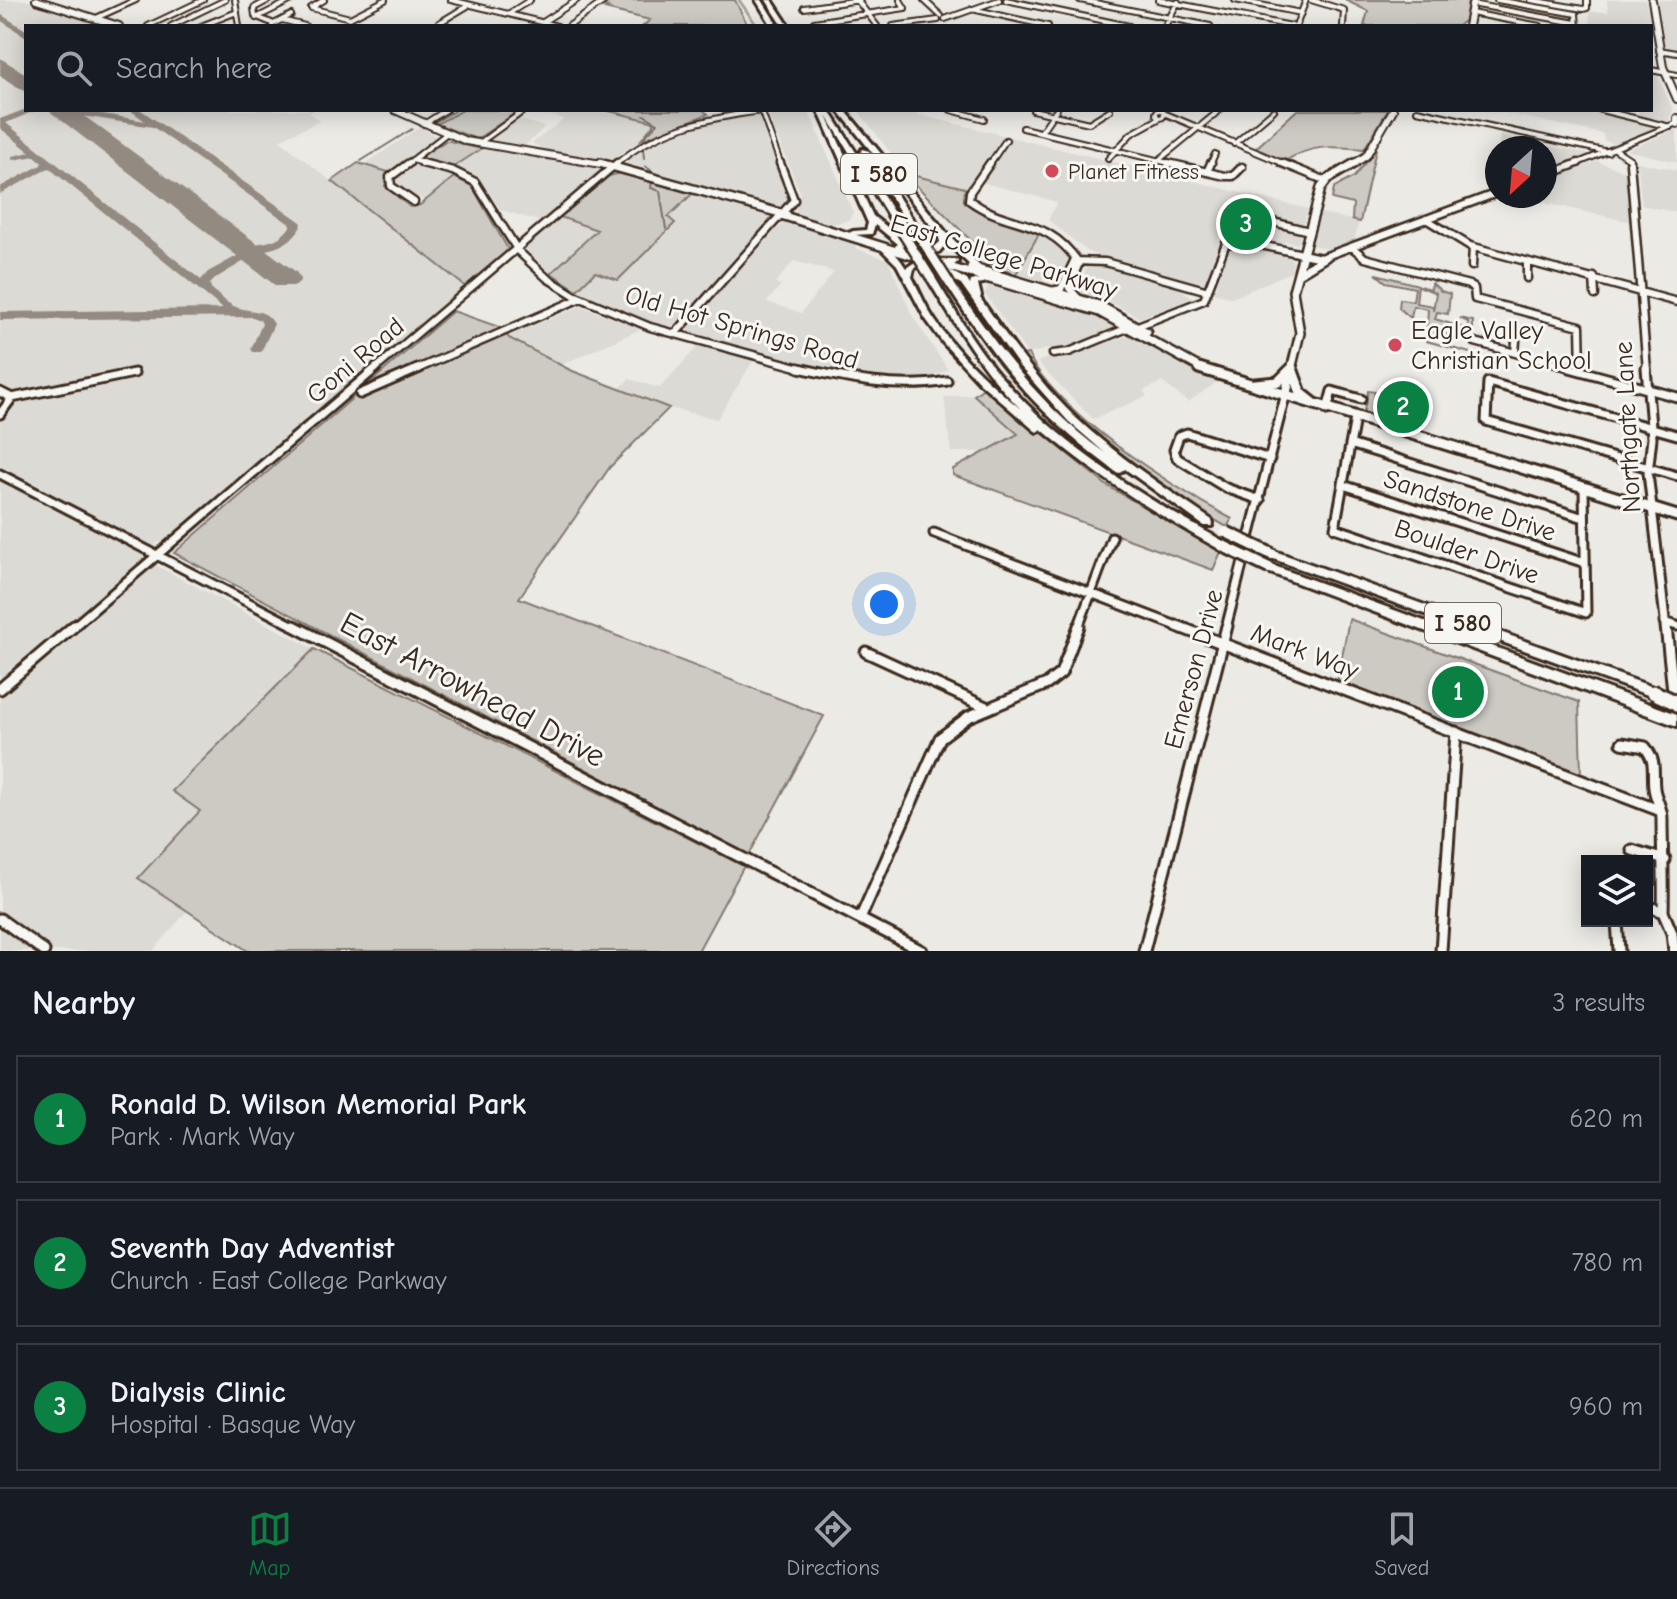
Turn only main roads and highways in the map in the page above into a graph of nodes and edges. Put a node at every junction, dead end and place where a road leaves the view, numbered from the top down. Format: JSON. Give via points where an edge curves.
{"nodes":[{"id":1,"x":36,"y":0,"type":"edge"},
{"id":2,"x":759,"y":0,"type":"edge"},
{"id":3,"x":769,"y":0,"type":"edge"},
{"id":4,"x":1652,"y":0,"type":"edge"},
{"id":5,"x":1475,"y":2,"type":"edge"},
{"id":6,"x":112,"y":24,"type":"edge"},
{"id":7,"x":774,"y":24,"type":"edge"},
{"id":8,"x":785,"y":24,"type":"edge"},
{"id":9,"x":1468,"y":24,"type":"edge"},
{"id":10,"x":1662,"y":65,"type":"junction"},
{"id":11,"x":1677,"y":74,"type":"edge"},
{"id":12,"x":1677,"y":103,"type":"edge"},
{"id":13,"x":399,"y":112,"type":"edge"},
{"id":14,"x":825,"y":112,"type":"edge"},
{"id":15,"x":825,"y":112,"type":"edge"},
{"id":16,"x":841,"y":112,"type":"edge"},
{"id":17,"x":842,"y":112,"type":"edge"},
{"id":18,"x":1392,"y":112,"type":"edge"},
{"id":19,"x":869,"y":213,"type":"junction"},
{"id":20,"x":781,"y":215,"type":"junction"},
{"id":21,"x":853,"y":233,"type":"junction"},
{"id":22,"x":942,"y":233,"type":"junction"},
{"id":23,"x":884,"y":248,"type":"junction"},
{"id":24,"x":897,"y":249,"type":"junction"},
{"id":25,"x":924,"y":256,"type":"junction"},
{"id":26,"x":1326,"y":257,"type":"road end"},
{"id":27,"x":952,"y":265,"type":"junction"},
{"id":28,"x":979,"y":269,"type":"junction"},
{"id":29,"x":1298,"y":274,"type":"junction"},
{"id":30,"x":990,"y":279,"type":"junction"},
{"id":31,"x":907,"y":280,"type":"junction"},
{"id":32,"x":977,"y":298,"type":"junction"},
{"id":33,"x":1134,"y":326,"type":"junction"},
{"id":34,"x":1293,"y":368,"type":"junction"},
{"id":35,"x":1240,"y":384,"type":"junction"},
{"id":36,"x":1285,"y":397,"type":"junction"},
{"id":37,"x":1324,"y":409,"type":"junction"},
{"id":38,"x":1165,"y":514,"type":"junction"},
{"id":39,"x":1677,"y":516,"type":"edge"},
{"id":40,"x":1208,"y":523,"type":"junction"},
{"id":41,"x":1677,"y":703,"type":"edge"},
{"id":42,"x":1677,"y":720,"type":"edge"}],
"edges":[{"from":1,"to":6,"type":"main road"},
{"from":2,"to":7,"type":"highway"},
{"from":3,"to":8,"type":"highway"},
{"from":4,"to":10,"type":"main road"},
{"from":5,"to":9,"type":"main road"},
{"from":10,"to":11,"type":"main road"},
{"from":10,"to":12,"type":"main road"},
{"from":13,"to":20,"type":"main road","name":"East College Parkway","via":[[478,144],[613,166]]},
{"from":14,"to":19,"type":"highway"},
{"from":15,"to":38,"type":"highway","number":"I 580","bridge":true,"via":[[982,359],[1020,403],[1103,474]]},
{"from":16,"to":40,"type":"highway","number":"I 580","bridge":true,"via":[[995,354],[1059,421],[1140,483]]},
{"from":17,"to":22,"type":"highway"},
{"from":18,"to":29,"type":"main road","via":[[1366,156],[1325,182]]},
{"from":19,"to":21,"type":"highway","via":[[871,231]]},
{"from":19,"to":25,"type":"highway","via":[[887,233]]},
{"from":20,"to":21,"type":"main road","name":"East College Parkway"},
{"from":20,"to":23,"type":"main road","name":"East College Parkway"},
{"from":21,"to":24,"type":"main road","name":"East College Parkway"},
{"from":22,"to":25,"type":"highway","via":[[943,245]]},
{"from":22,"to":28,"type":"highway"},
{"from":23,"to":24,"type":"main road","name":"East College Parkway"},
{"from":23,"to":31,"type":"highway"},
{"from":24,"to":25,"type":"highway"},
{"from":25,"to":27,"type":"highway"},
{"from":25,"to":31,"type":"highway","via":[[910,268]]},
{"from":25,"to":32,"type":"highway","via":[[956,276]]},
{"from":26,"to":29,"type":"main road"},
{"from":27,"to":28,"type":"main road","name":"East College Parkway"},
{"from":27,"to":30,"type":"main road","name":"East College Parkway"},
{"from":28,"to":33,"type":"main road","name":"East College Parkway","via":[[1110,309]]},
{"from":29,"to":34,"type":"main road","via":[[1293,297],[1300,333]]},
{"from":30,"to":32,"type":"highway","via":[[974,284]]},
{"from":30,"to":33,"type":"main road","name":"East College Parkway"},
{"from":31,"to":38,"type":"highway","via":[[943,337],[997,393],[1087,467]]},
{"from":32,"to":40,"type":"highway","via":[[1022,364],[1071,419],[1138,475]]},
{"from":33,"to":35,"type":"main road","name":"East College Parkway","via":[[1200,368]]},
{"from":34,"to":35,"type":"main road","via":[[1273,384]]},
{"from":34,"to":36,"type":"main road"},
{"from":34,"to":37,"type":"main road","via":[[1301,393]]},
{"from":35,"to":36,"type":"main road","name":"East College Parkway"},
{"from":36,"to":37,"type":"main road","name":"East College Parkway"},
{"from":37,"to":39,"type":"main road","name":"East College Parkway"},
{"from":38,"to":42,"type":"highway","number":"I 580","bridge":true,"via":[[1269,568]]},
{"from":40,"to":41,"type":"highway","number":"I 580","bridge":true,"via":[[1272,554]]}]}
